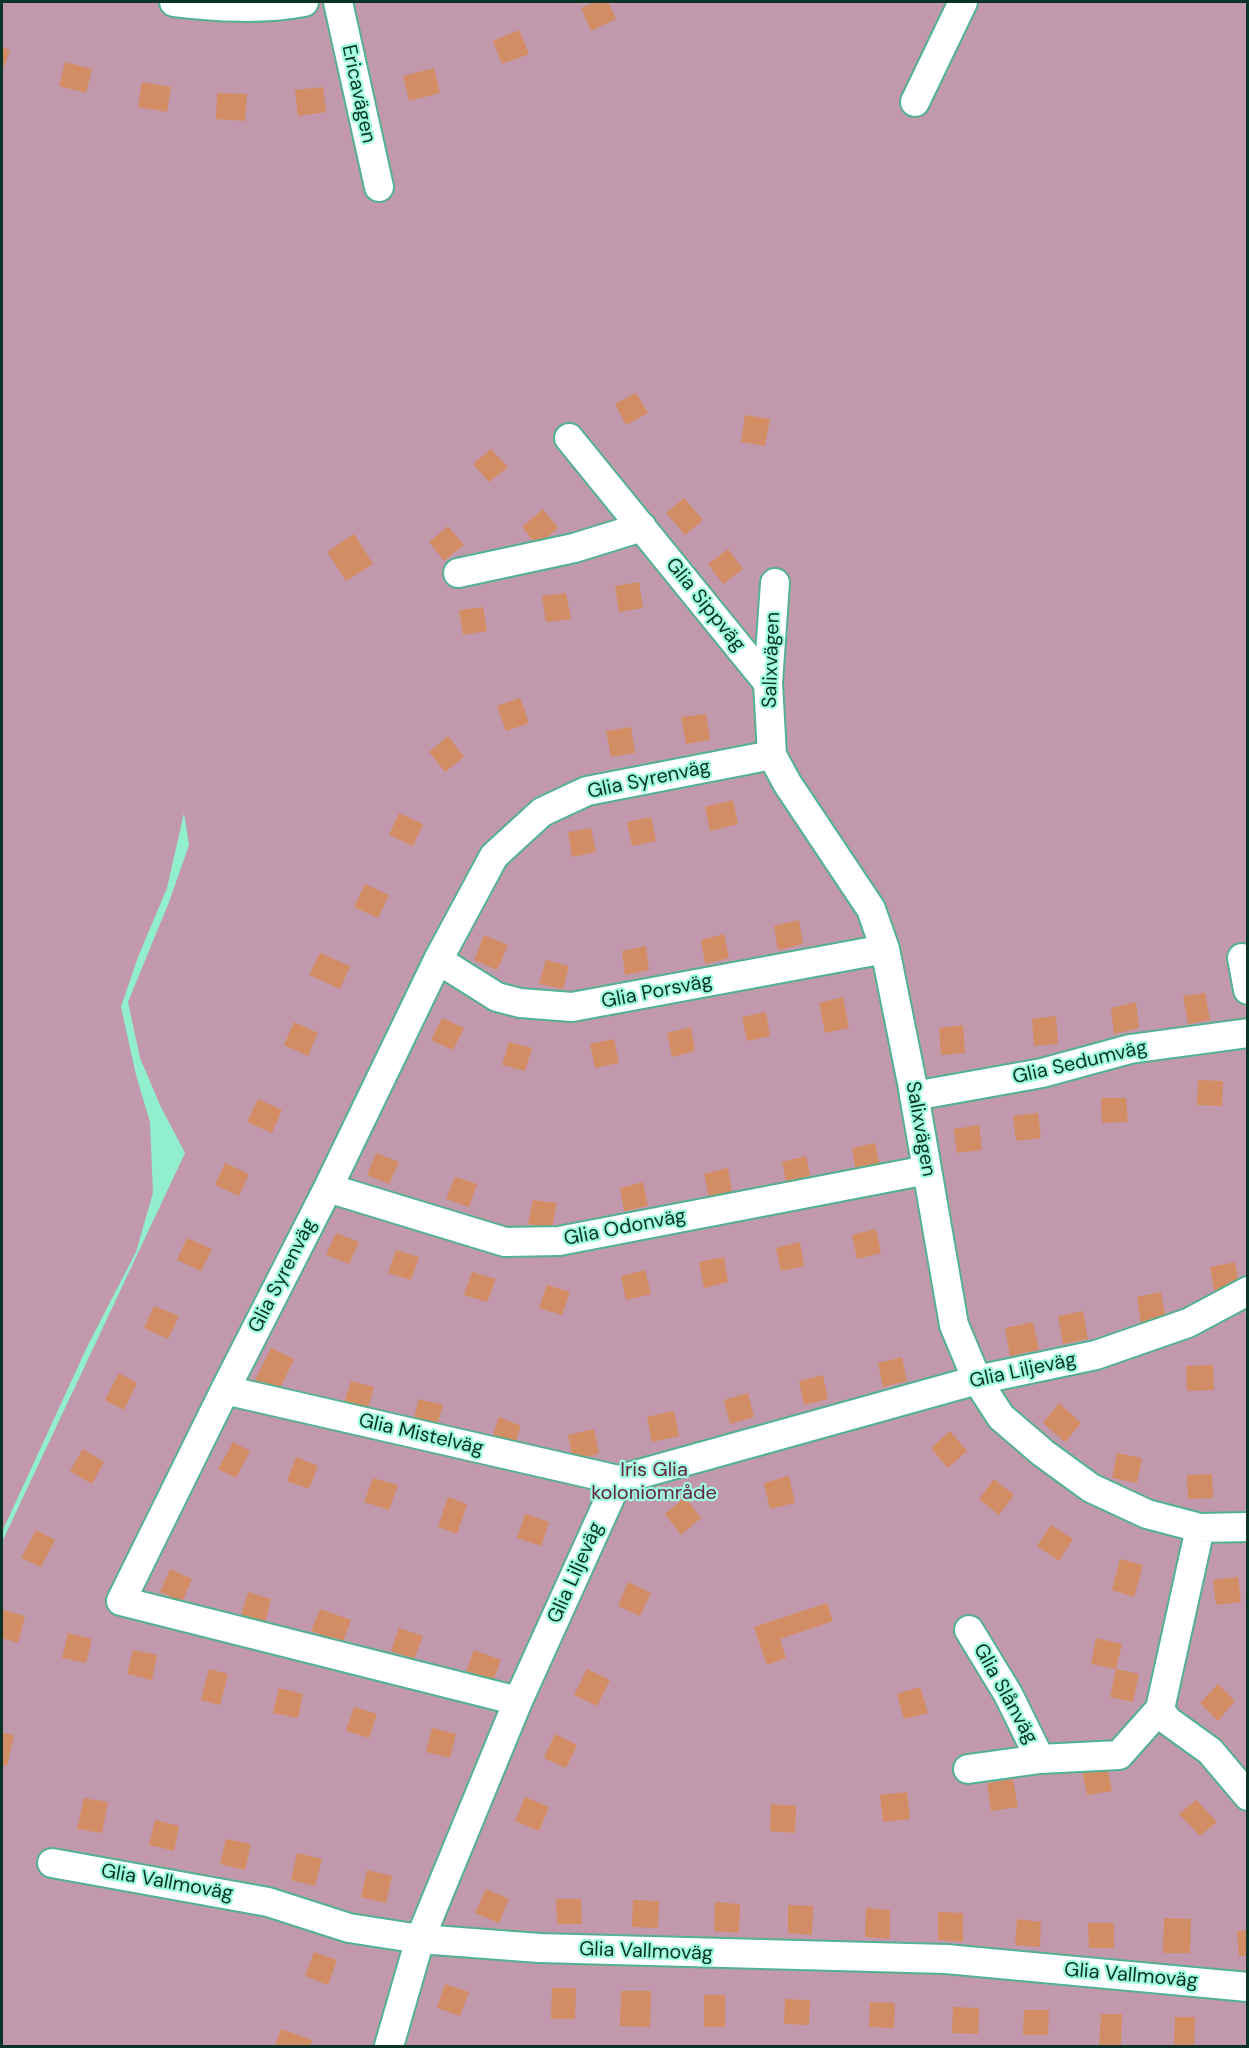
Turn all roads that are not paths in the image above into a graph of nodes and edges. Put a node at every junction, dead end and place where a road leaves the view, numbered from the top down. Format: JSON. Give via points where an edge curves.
{"nodes":[{"id":1,"x":174,"y":2,"type":"edge"},
{"id":2,"x":304,"y":2,"type":"edge"},
{"id":3,"x":338,"y":2,"type":"edge"},
{"id":4,"x":963,"y":2,"type":"edge"},
{"id":5,"x":915,"y":102,"type":"dead end"},
{"id":6,"x":379,"y":188,"type":"dead end"},
{"id":7,"x":569,"y":438,"type":"dead end"},
{"id":8,"x":642,"y":527,"type":"junction"},
{"id":9,"x":458,"y":573,"type":"dead end"},
{"id":10,"x":775,"y":583,"type":"dead end"},
{"id":11,"x":768,"y":683,"type":"junction"},
{"id":12,"x":772,"y":755,"type":"junction"},
{"id":13,"x":885,"y":949,"type":"junction"},
{"id":14,"x":1242,"y":958,"type":"dead end"},
{"id":15,"x":438,"y":960,"type":"junction"},
{"id":16,"x":1248,"y":990,"type":"edge"},
{"id":17,"x":1248,"y":1033,"type":"edge"},
{"id":18,"x":914,"y":1096,"type":"junction"},
{"id":19,"x":927,"y":1170,"type":"junction"},
{"id":20,"x":328,"y":1188,"type":"junction"},
{"id":21,"x":1248,"y":1291,"type":"edge"},
{"id":22,"x":977,"y":1380,"type":"junction"},
{"id":23,"x":225,"y":1390,"type":"junction"},
{"id":24,"x":618,"y":1480,"type":"junction"},
{"id":25,"x":1248,"y":1527,"type":"edge"},
{"id":26,"x":1200,"y":1528,"type":"junction"},
{"id":27,"x":969,"y":1630,"type":"dead end"},
{"id":28,"x":518,"y":1701,"type":"junction"},
{"id":29,"x":1160,"y":1709,"type":"junction"},
{"id":30,"x":1040,"y":1759,"type":"junction"},
{"id":31,"x":968,"y":1769,"type":"dead end"},
{"id":32,"x":1248,"y":1796,"type":"edge"},
{"id":33,"x":52,"y":1863,"type":"dead end"},
{"id":34,"x":420,"y":1939,"type":"junction"},
{"id":35,"x":1248,"y":1987,"type":"edge"},
{"id":36,"x":390,"y":2046,"type":"edge"}],
"edges":[{"from":1,"to":2,"type":"street","via":[[224,7]]},
{"from":3,"to":6,"type":"street","name":"Ericavägen"},
{"from":4,"to":5,"type":"street"},
{"from":7,"to":8,"type":"street","name":"Glia Sippväg"},
{"from":8,"to":9,"type":"street","via":[[574,548]]},
{"from":8,"to":11,"type":"street","name":"Glia Sippväg"},
{"from":10,"to":11,"type":"street","name":"Salixvägen"},
{"from":11,"to":12,"type":"street","name":"Salixvägen"},
{"from":12,"to":13,"type":"street","name":"Salixvägen","via":[[871,909]]},
{"from":12,"to":15,"type":"street","name":"Glia Syrenväg","via":[[587,791],[542,812],[494,855]]},
{"from":13,"to":15,"type":"street","name":"Glia Porsväg","via":[[572,1007],[497,998]]},
{"from":13,"to":18,"type":"street","name":"Salixvägen"},
{"from":14,"to":16,"type":"street"},
{"from":15,"to":20,"type":"street","name":"Glia Syrenväg"},
{"from":17,"to":18,"type":"street","name":"Glia Sedumväg","via":[[1130,1049],[1042,1073]]},
{"from":18,"to":19,"type":"street","name":"Salixvägen"},
{"from":19,"to":20,"type":"street","name":"Glia Odonväg","via":[[559,1241],[505,1242]]},
{"from":19,"to":22,"type":"street","name":"Salixvägen","via":[[954,1325]]},
{"from":20,"to":23,"type":"street","name":"Glia Syrenväg"},
{"from":21,"to":22,"type":"street","name":"Glia Liljeväg","via":[[1188,1323],[1096,1355]]},
{"from":22,"to":24,"type":"street","name":"Glia Liljeväg"},
{"from":22,"to":26,"type":"street","name":"Salixvägen","via":[[1001,1417],[1091,1488],[1147,1514]]},
{"from":23,"to":24,"type":"street","name":"Glia Mistelväg"},
{"from":23,"to":28,"type":"street","name":"Glia Syrenväg","via":[[121,1601]]},
{"from":24,"to":28,"type":"street","name":"Glia Liljeväg"},
{"from":25,"to":26,"type":"street","name":"Salixvägen"},
{"from":26,"to":29,"type":"street"},
{"from":27,"to":30,"type":"street","name":"Glia Slånväg","via":[[1008,1694]]},
{"from":28,"to":34,"type":"street","name":"Glia Liljeväg"},
{"from":29,"to":30,"type":"street","via":[[1119,1755]]},
{"from":29,"to":32,"type":"street","via":[[1167,1720],[1210,1751]]},
{"from":30,"to":31,"type":"street"},
{"from":33,"to":34,"type":"street","name":"Glia Vallmoväg","via":[[268,1902],[349,1928]]},
{"from":34,"to":35,"type":"street","name":"Glia Vallmoväg","via":[[539,1948],[946,1959]]},
{"from":34,"to":36,"type":"street","name":"Glia Liljeväg"}]}
